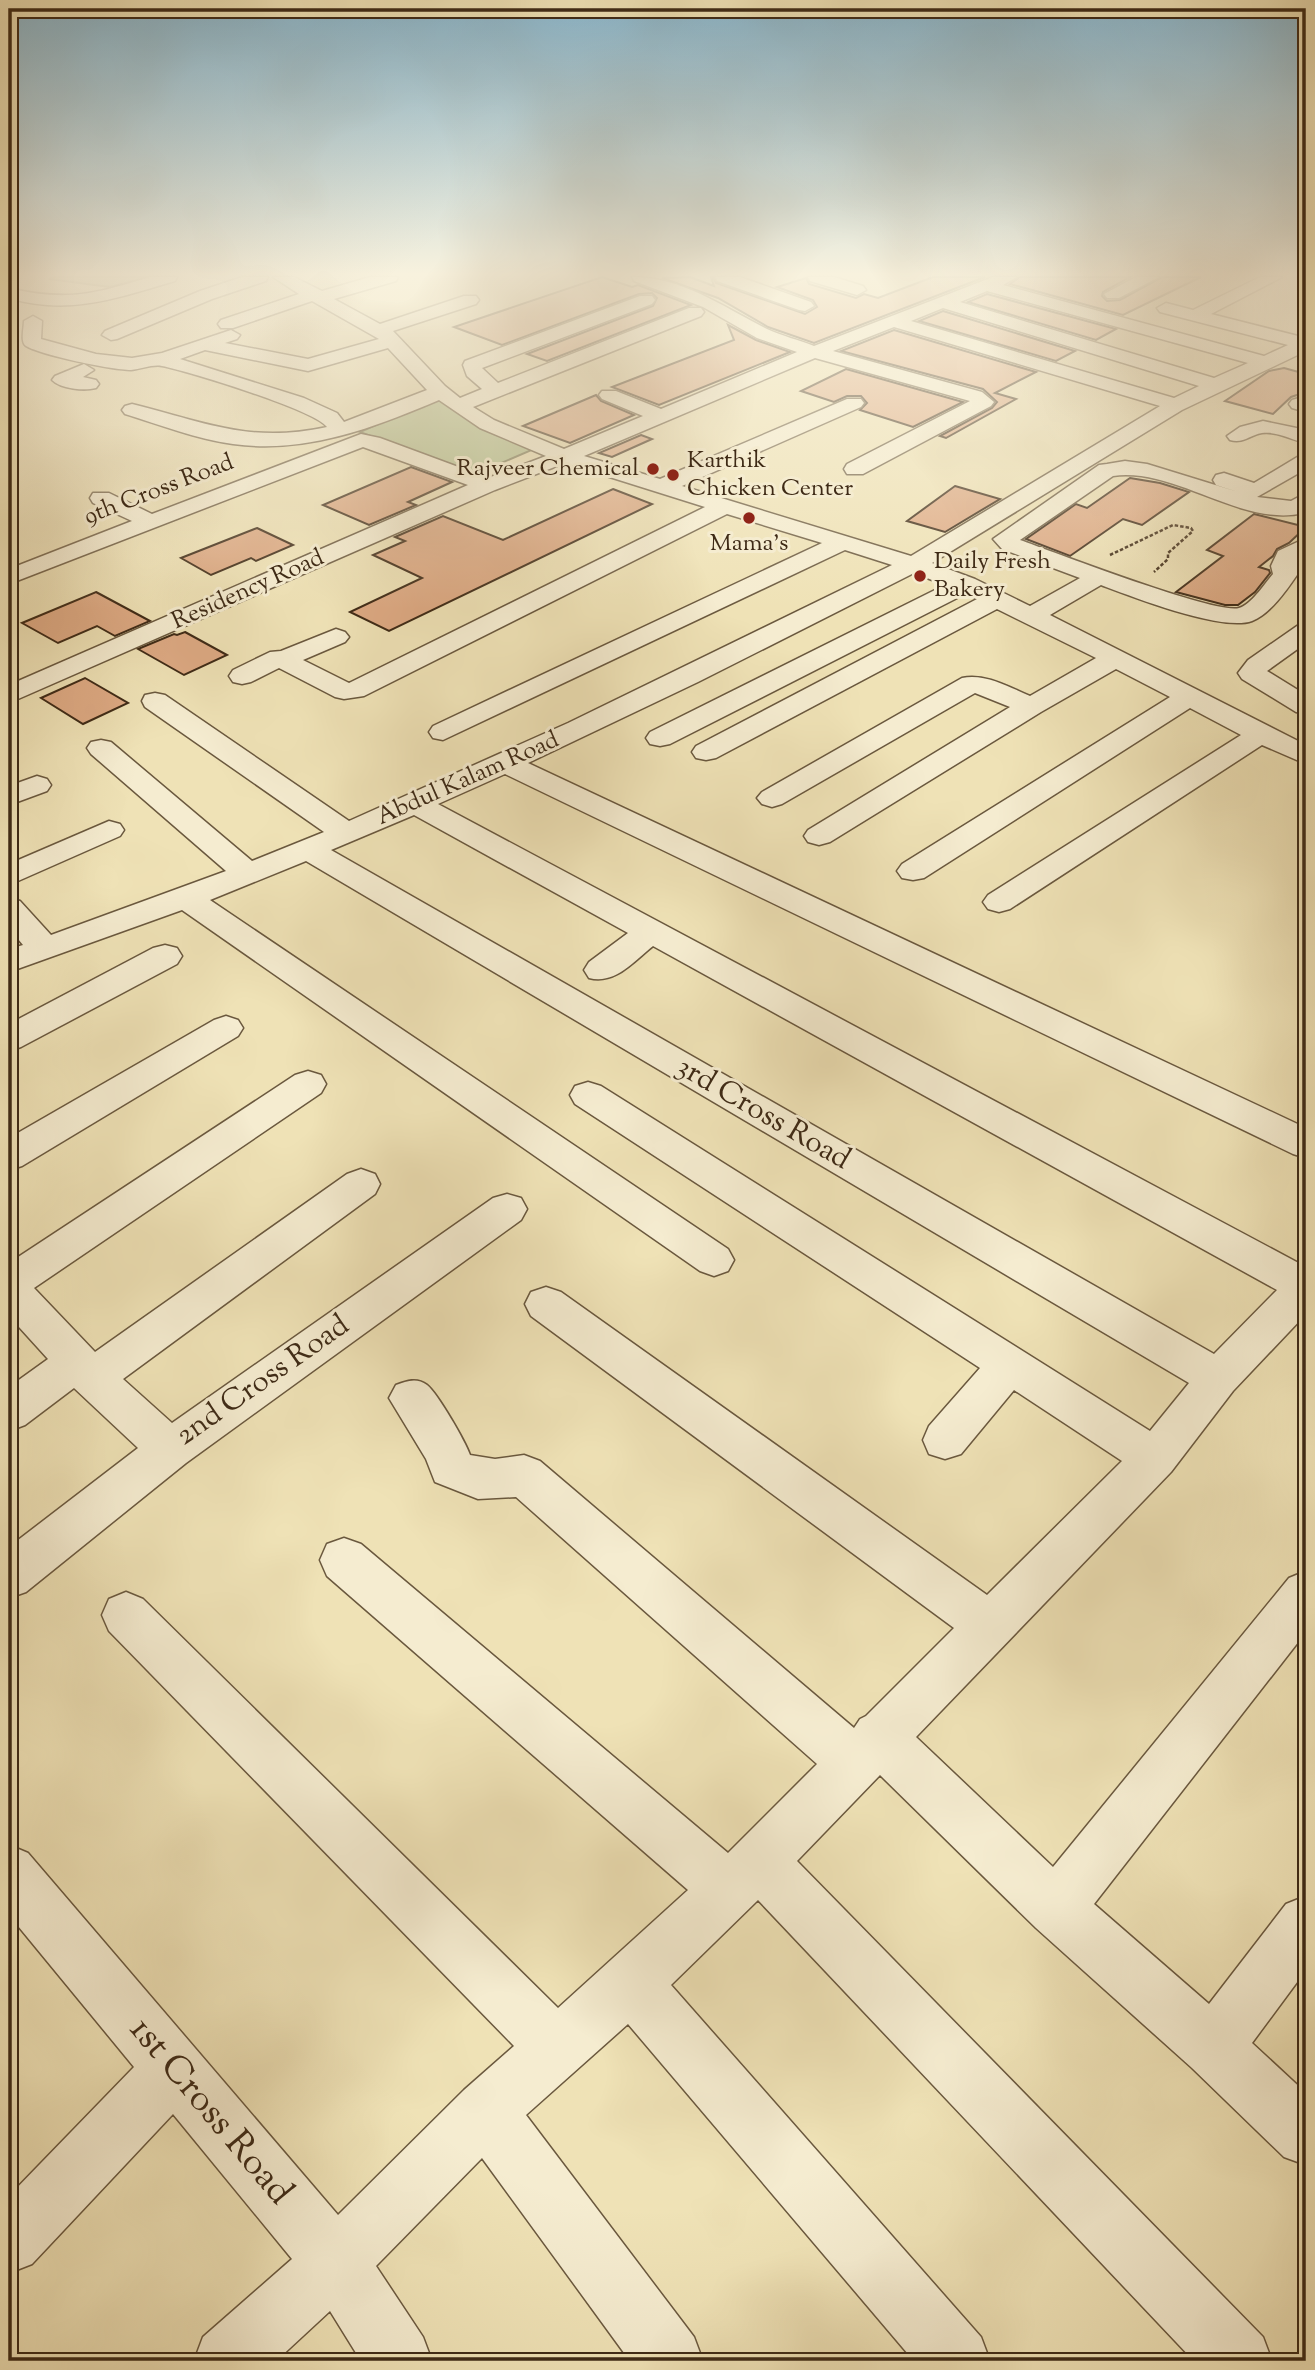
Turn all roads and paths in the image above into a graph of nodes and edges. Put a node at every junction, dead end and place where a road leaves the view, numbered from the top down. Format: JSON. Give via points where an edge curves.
{"nodes":[{"id":1,"x":251,"y":388,"type":"edge"},
{"id":2,"x":436,"y":388,"type":"edge"},
{"id":3,"x":492,"y":388,"type":"edge"},
{"id":4,"x":504,"y":388,"type":"edge"},
{"id":5,"x":726,"y":388,"type":"edge"},
{"id":6,"x":946,"y":388,"type":"edge"},
{"id":7,"x":1117,"y":388,"type":"edge"},
{"id":8,"x":1214,"y":388,"type":"edge"},
{"id":9,"x":438,"y":390,"type":"junction"},
{"id":10,"x":496,"y":391,"type":"junction"},
{"id":11,"x":609,"y":395,"type":"dead end"},
{"id":12,"x":854,"y":403,"type":"dead end"},
{"id":13,"x":1176,"y":405,"type":"junction"},
{"id":14,"x":458,"y":406,"type":"junction"},
{"id":15,"x":132,"y":410,"type":"dead end"},
{"id":16,"x":659,"y":415,"type":"junction"},
{"id":17,"x":340,"y":431,"type":"junction"},
{"id":18,"x":1237,"y":436,"type":"dead end"},
{"id":19,"x":1306,"y":436,"type":"edge"},
{"id":20,"x":555,"y":453,"type":"junction"},
{"id":21,"x":1143,"y":453,"type":"dead end"},
{"id":22,"x":1306,"y":460,"type":"edge"},
{"id":23,"x":855,"y":469,"type":"dead end"},
{"id":24,"x":487,"y":485,"type":"junction"},
{"id":25,"x":660,"y":488,"type":"junction"},
{"id":26,"x":101,"y":498,"type":"dead end"},
{"id":27,"x":1306,"y":500,"type":"edge"},
{"id":28,"x":725,"y":506,"type":"junction"},
{"id":29,"x":151,"y":522,"type":"junction"},
{"id":30,"x":844,"y":542,"type":"junction"},
{"id":31,"x":1306,"y":545,"type":"edge"},
{"id":32,"x":913,"y":564,"type":"junction"},
{"id":33,"x":1093,"y":573,"type":"junction"},
{"id":34,"x":9,"y":577,"type":"edge"},
{"id":35,"x":966,"y":584,"type":"junction"},
{"id":36,"x":1130,"y":586,"type":"junction"},
{"id":37,"x":998,"y":598,"type":"junction"},
{"id":38,"x":1032,"y":615,"type":"junction"},
{"id":39,"x":1306,"y":631,"type":"edge"},
{"id":40,"x":1070,"y":634,"type":"junction"},
{"id":41,"x":336,"y":636,"type":"dead end"},
{"id":42,"x":1116,"y":658,"type":"junction"},
{"id":43,"x":284,"y":659,"type":"junction"},
{"id":44,"x":242,"y":676,"type":"dead end"},
{"id":45,"x":9,"y":695,"type":"edge"},
{"id":46,"x":1188,"y":698,"type":"junction"},
{"id":47,"x":155,"y":701,"type":"dead end"},
{"id":48,"x":1031,"y":706,"type":"junction"},
{"id":49,"x":1306,"y":706,"type":"edge"},
{"id":50,"x":443,"y":732,"type":"dead end"},
{"id":51,"x":660,"y":738,"type":"dead end"},
{"id":52,"x":1290,"y":742,"type":"edge"},
{"id":53,"x":101,"y":748,"type":"dead end"},
{"id":54,"x":706,"y":752,"type":"dead end"},
{"id":55,"x":507,"y":764,"type":"junction"},
{"id":56,"x":37,"y":785,"type":"dead end"},
{"id":57,"x":9,"y":796,"type":"edge"},
{"id":58,"x":772,"y":797,"type":"dead end"},
{"id":59,"x":416,"y":804,"type":"junction"},
{"id":60,"x":109,"y":830,"type":"dead end"},
{"id":61,"x":347,"y":834,"type":"junction"},
{"id":62,"x":819,"y":836,"type":"dead end"},
{"id":63,"x":309,"y":850,"type":"junction"},
{"id":64,"x":913,"y":871,"type":"dead end"},
{"id":65,"x":248,"y":874,"type":"junction"},
{"id":66,"x":9,"y":876,"type":"edge"},
{"id":67,"x":186,"y":898,"type":"junction"},
{"id":68,"x":999,"y":902,"type":"dead end"},
{"id":69,"x":9,"y":908,"type":"edge"},
{"id":70,"x":652,"y":931,"type":"junction"},
{"id":71,"x":20,"y":957,"type":"edge"},
{"id":72,"x":165,"y":957,"type":"dead end"},
{"id":73,"x":601,"y":970,"type":"dead end"},
{"id":74,"x":226,"y":1028,"type":"dead end"},
{"id":75,"x":9,"y":1039,"type":"edge"},
{"id":76,"x":308,"y":1084,"type":"dead end"},
{"id":77,"x":588,"y":1095,"type":"dead end"},
{"id":78,"x":1306,"y":1144,"type":"edge"},
{"id":79,"x":9,"y":1156,"type":"edge"},
{"id":80,"x":361,"y":1184,"type":"dead end"},
{"id":81,"x":507,"y":1209,"type":"dead end"},
{"id":82,"x":714,"y":1260,"type":"dead end"},
{"id":83,"x":9,"y":1286,"type":"edge"},
{"id":84,"x":1306,"y":1287,"type":"edge"},
{"id":85,"x":546,"y":1304,"type":"dead end"},
{"id":86,"x":1008,"y":1366,"type":"junction"},
{"id":87,"x":84,"y":1370,"type":"junction"},
{"id":88,"x":1217,"y":1378,"type":"junction"},
{"id":89,"x":411,"y":1398,"type":"dead end"},
{"id":90,"x":9,"y":1412,"type":"edge"},
{"id":91,"x":945,"y":1440,"type":"dead end"},
{"id":92,"x":170,"y":1449,"type":"junction"},
{"id":93,"x":1155,"y":1458,"type":"junction"},
{"id":94,"x":344,"y":1560,"type":"dead end"},
{"id":95,"x":9,"y":1576,"type":"edge"},
{"id":96,"x":1306,"y":1594,"type":"edge"},
{"id":97,"x":125,"y":1615,"type":"dead end"},
{"id":98,"x":989,"y":1625,"type":"junction"},
{"id":99,"x":866,"y":1749,"type":"junction"},
{"id":100,"x":744,"y":1875,"type":"junction"},
{"id":101,"x":15,"y":1892,"type":"edge"},
{"id":102,"x":1056,"y":1908,"type":"junction"},
{"id":103,"x":1306,"y":1924,"type":"edge"},
{"id":104,"x":631,"y":1983,"type":"junction"},
{"id":105,"x":1213,"y":2047,"type":"junction"},
{"id":106,"x":556,"y":2048,"type":"junction"},
{"id":107,"x":174,"y":2069,"type":"junction"},
{"id":108,"x":485,"y":2111,"type":"junction"},
{"id":109,"x":1306,"y":2135,"type":"edge"},
{"id":110,"x":9,"y":2241,"type":"edge"},
{"id":111,"x":336,"y":2262,"type":"junction"},
{"id":112,"x":228,"y":2361,"type":"edge"},
{"id":113,"x":399,"y":2361,"type":"edge"},
{"id":114,"x":670,"y":2361,"type":"edge"},
{"id":115,"x":957,"y":2361,"type":"edge"},
{"id":116,"x":1239,"y":2361,"type":"edge"}],
"edges":[{"from":1,"to":17,"type":"street","via":[[330,417]]},
{"from":2,"to":9,"type":"street"},
{"from":3,"to":10,"type":"street"},
{"from":4,"to":10,"type":"street"},
{"from":5,"to":16,"type":"street","name":"Residency Road"},
{"from":6,"to":23,"type":"street","via":[[984,402]]},
{"from":7,"to":13,"type":"street"},
{"from":8,"to":13,"type":"street","name":"Abdul Kalam Road"},
{"from":9,"to":14,"type":"street"},
{"from":9,"to":17,"type":"street"},
{"from":10,"to":14,"type":"street"},
{"from":11,"to":16,"type":"street"},
{"from":12,"to":25,"type":"street"},
{"from":13,"to":32,"type":"street","name":"Abdul Kalam Road"},
{"from":14,"to":20,"type":"street","via":[[487,424]]},
{"from":15,"to":17,"type":"street","via":[[249,439]]},
{"from":16,"to":20,"type":"street","name":"Residency Road"},
{"from":18,"to":19,"type":"street","via":[[1264,425]]},
{"from":20,"to":24,"type":"street","name":"Residency Road","via":[[512,478]]},
{"from":20,"to":25,"type":"street"},
{"from":21,"to":22,"type":"street","via":[[1256,491]]},
{"from":24,"to":29,"type":"street","name":"9th Cross Road","via":[[360,440]]},
{"from":24,"to":45,"type":"street","name":"Residency Road"},
{"from":25,"to":28,"type":"street"},
{"from":26,"to":29,"type":"street"},
{"from":27,"to":33,"type":"street","via":[[1296,508],[1265,508],[1146,471],[1115,468],[1005,539]]},
{"from":28,"to":30,"type":"street"},
{"from":28,"to":43,"type":"street","via":[[355,690],[344,691]]},
{"from":29,"to":34,"type":"street","name":"9th Cross Road"},
{"from":30,"to":32,"type":"street"},
{"from":30,"to":50,"type":"street"},
{"from":31,"to":36,"type":"street","via":[[1286,556],[1285,575],[1253,610],[1240,617],[1205,612]]},
{"from":32,"to":35,"type":"street"},
{"from":32,"to":55,"type":"street","name":"Abdul Kalam Road"},
{"from":33,"to":36,"type":"street"},
{"from":33,"to":36,"type":"path","via":[[1125,545],[1153,539],[1173,525],[1191,527],[1193,531],[1168,553],[1168,559]]},
{"from":33,"to":38,"type":"street"},
{"from":35,"to":37,"type":"street"},
{"from":35,"to":51,"type":"street"},
{"from":36,"to":40,"type":"street"},
{"from":37,"to":38,"type":"street"},
{"from":37,"to":54,"type":"street"},
{"from":38,"to":40,"type":"street"},
{"from":39,"to":49,"type":"street","via":[[1251,673]]},
{"from":40,"to":42,"type":"street"},
{"from":41,"to":43,"type":"street"},
{"from":42,"to":46,"type":"street"},
{"from":42,"to":48,"type":"street"},
{"from":43,"to":44,"type":"street"},
{"from":46,"to":52,"type":"street"},
{"from":46,"to":64,"type":"street"},
{"from":47,"to":61,"type":"street"},
{"from":48,"to":58,"type":"street","via":[[971,684]]},
{"from":48,"to":62,"type":"street"},
{"from":52,"to":68,"type":"street"},
{"from":53,"to":65,"type":"street"},
{"from":55,"to":59,"type":"street","name":"Abdul Kalam Road"},
{"from":55,"to":78,"type":"street"},
{"from":56,"to":57,"type":"street"},
{"from":59,"to":61,"type":"street","name":"Abdul Kalam Road"},
{"from":59,"to":70,"type":"street"},
{"from":60,"to":66,"type":"street"},
{"from":61,"to":63,"type":"street","name":"Abdul Kalam Road"},
{"from":63,"to":65,"type":"street","name":"Abdul Kalam Road"},
{"from":63,"to":88,"type":"street","name":"3rd Cross Road"},
{"from":65,"to":67,"type":"street","name":"Abdul Kalam Road"},
{"from":67,"to":71,"type":"street","name":"Abdul Kalam Road"},
{"from":67,"to":82,"type":"street"},
{"from":69,"to":71,"type":"street"},
{"from":70,"to":73,"type":"street"},
{"from":70,"to":84,"type":"street"},
{"from":72,"to":75,"type":"street"},
{"from":74,"to":79,"type":"street"},
{"from":76,"to":83,"type":"street"},
{"from":77,"to":86,"type":"street"},
{"from":80,"to":87,"type":"street"},
{"from":81,"to":92,"type":"street","name":"2nd Cross Road"},
{"from":83,"to":87,"type":"street","name":"2nd Cross Road"},
{"from":84,"to":88,"type":"street"},
{"from":85,"to":98,"type":"street"},
{"from":86,"to":91,"type":"street"},
{"from":86,"to":93,"type":"street"},
{"from":87,"to":90,"type":"street"},
{"from":87,"to":92,"type":"street","name":"2nd Cross Road"},
{"from":88,"to":93,"type":"street"},
{"from":89,"to":99,"type":"street","via":[[447,1453],[451,1468],[474,1480],[524,1475]]},
{"from":92,"to":95,"type":"street"},
{"from":93,"to":98,"type":"street"},
{"from":94,"to":100,"type":"street"},
{"from":96,"to":102,"type":"street"},
{"from":97,"to":106,"type":"street"},
{"from":98,"to":99,"type":"street"},
{"from":99,"to":100,"type":"street"},
{"from":99,"to":102,"type":"street"},
{"from":100,"to":104,"type":"street"},
{"from":100,"to":116,"type":"street"},
{"from":101,"to":107,"type":"street","name":"1st Cross Road"},
{"from":102,"to":105,"type":"street"},
{"from":103,"to":105,"type":"street"},
{"from":104,"to":106,"type":"street"},
{"from":104,"to":115,"type":"street"},
{"from":105,"to":109,"type":"street"},
{"from":106,"to":108,"type":"street"},
{"from":107,"to":110,"type":"street"},
{"from":107,"to":111,"type":"street","name":"1st Cross Road"},
{"from":108,"to":111,"type":"street"},
{"from":108,"to":114,"type":"street"},
{"from":111,"to":112,"type":"street"},
{"from":111,"to":113,"type":"street","name":"1st Cross Road"}]}
